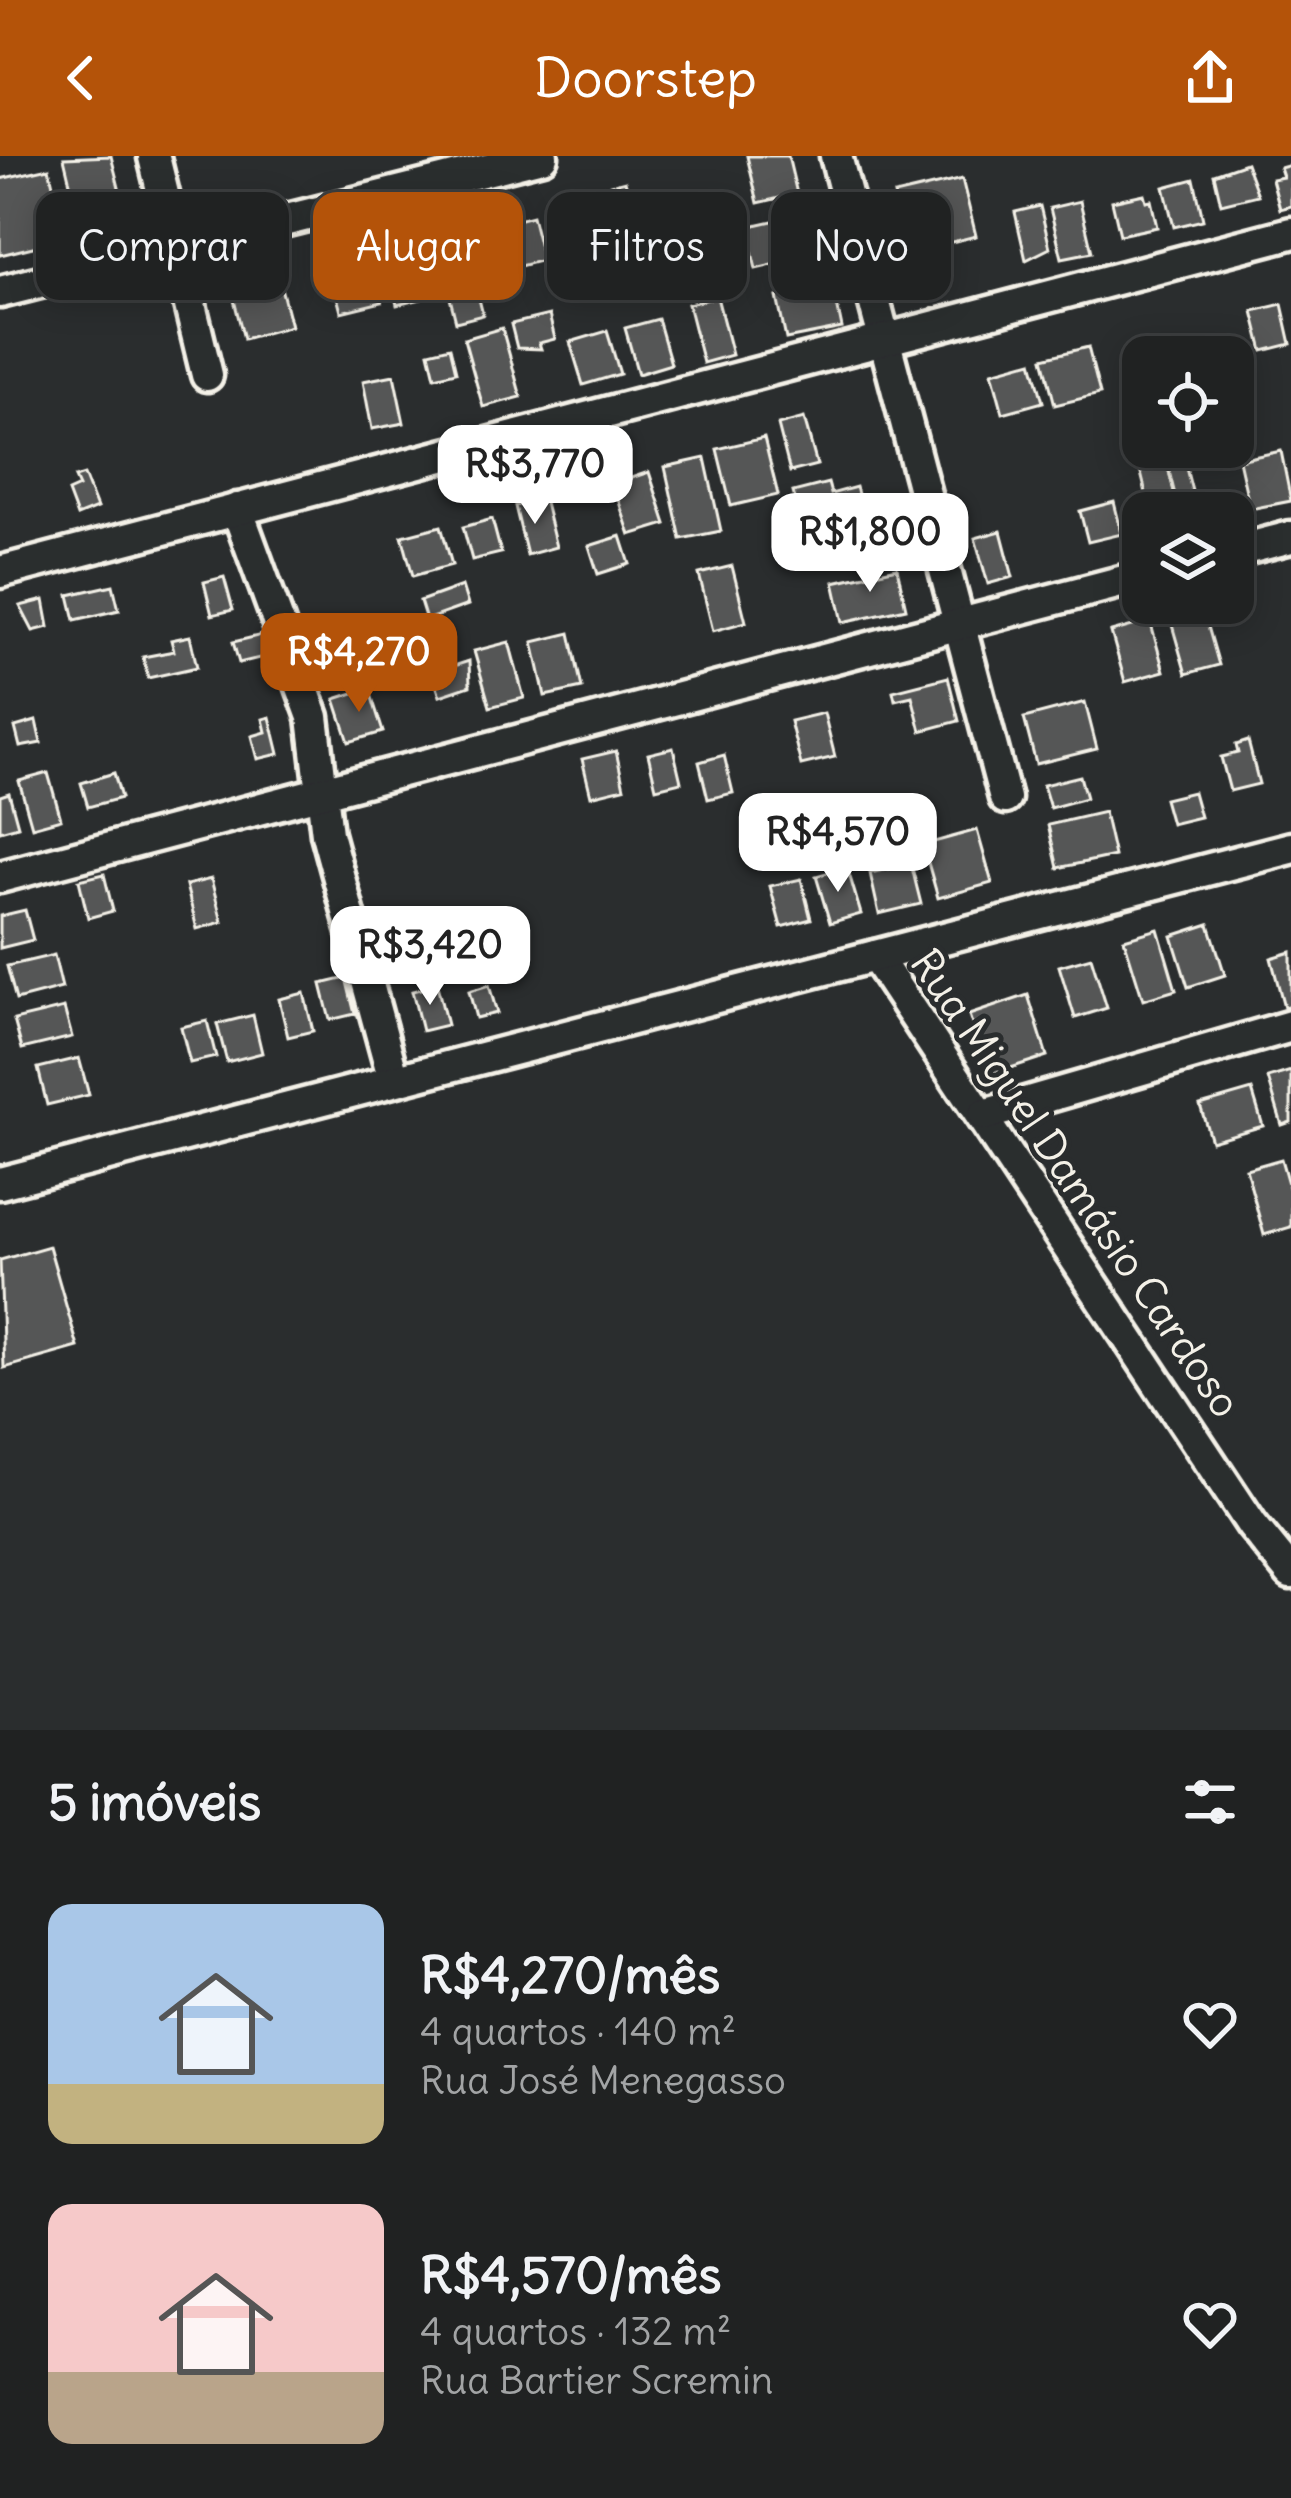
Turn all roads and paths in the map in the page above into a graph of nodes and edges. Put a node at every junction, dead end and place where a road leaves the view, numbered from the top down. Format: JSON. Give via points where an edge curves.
{"nodes":[{"id":1,"x":542,"y":156,"type":"edge"},
{"id":2,"x":836,"y":156,"type":"edge"},
{"id":3,"x":154,"y":157,"type":"edge"},
{"id":4,"x":163,"y":192,"type":"edge"},
{"id":5,"x":289,"y":220,"type":"edge"},
{"id":6,"x":1291,"y":233,"type":"edge"},
{"id":7,"x":36,"y":283,"type":"edge"},
{"id":8,"x":0,"y":292,"type":"edge"},
{"id":9,"x":190,"y":300,"type":"edge"},
{"id":10,"x":885,"y":340,"type":"junction"},
{"id":11,"x":207,"y":375,"type":"dead end"},
{"id":12,"x":237,"y":509,"type":"junction"},
{"id":13,"x":1291,"y":537,"type":"edge"},
{"id":14,"x":1254,"y":547,"type":"edge"},
{"id":15,"x":0,"y":572,"type":"edge"},
{"id":16,"x":1122,"y":582,"type":"edge"},
{"id":17,"x":960,"y":624,"type":"junction"},
{"id":18,"x":320,"y":793,"type":"junction"},
{"id":19,"x":1005,"y":799,"type":"dead end"},
{"id":20,"x":1291,"y":848,"type":"edge"},
{"id":21,"x":0,"y":877,"type":"edge"},
{"id":22,"x":875,"y":956,"type":"junction"},
{"id":23,"x":1291,"y":1026,"type":"edge"},
{"id":24,"x":394,"y":1080,"type":"junction"},
{"id":25,"x":984,"y":1114,"type":"junction"},
{"id":26,"x":0,"y":1183,"type":"edge"},
{"id":27,"x":1291,"y":1573,"type":"edge"}],
"edges":[{"from":1,"to":5,"type":"street"},
{"from":2,"to":10,"type":"street"},
{"from":3,"to":4,"type":"street"},
{"from":6,"to":10,"type":"street"},
{"from":7,"to":8,"type":"street"},
{"from":9,"to":11,"type":"street"},
{"from":10,"to":12,"type":"street"},
{"from":10,"to":17,"type":"street"},
{"from":12,"to":15,"type":"street"},
{"from":12,"to":18,"type":"street","via":[[313,717]]},
{"from":13,"to":14,"type":"street"},
{"from":16,"to":17,"type":"street"},
{"from":17,"to":18,"type":"street"},
{"from":17,"to":19,"type":"street"},
{"from":18,"to":21,"type":"street"},
{"from":18,"to":24,"type":"street"},
{"from":20,"to":22,"type":"street"},
{"from":22,"to":24,"type":"street"},
{"from":22,"to":25,"type":"street","name":"Rua Miguel Damásio Cardoso"},
{"from":23,"to":25,"type":"street"},
{"from":24,"to":26,"type":"street"},
{"from":25,"to":27,"type":"street","name":"Rua Miguel Damásio Cardoso","via":[[1252,1526]]}]}
